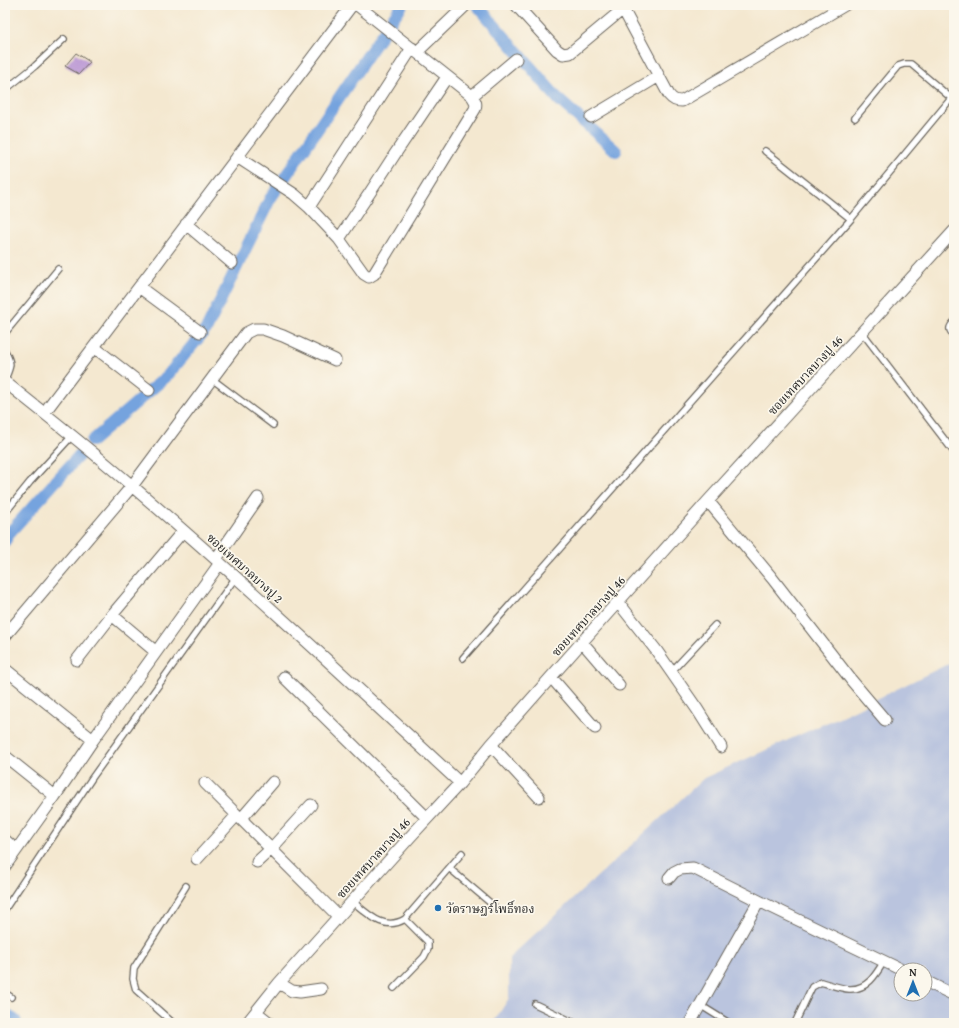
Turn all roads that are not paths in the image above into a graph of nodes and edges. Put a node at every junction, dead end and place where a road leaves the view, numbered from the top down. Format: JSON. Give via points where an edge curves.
{"nodes":[{"id":1,"x":352,"y":5,"type":"edge"},
{"id":2,"x":357,"y":5,"type":"edge"},
{"id":3,"x":516,"y":5,"type":"edge"},
{"id":4,"x":845,"y":5,"type":"edge"},
{"id":5,"x":465,"y":6,"type":"edge"},
{"id":6,"x":622,"y":7,"type":"edge"},
{"id":7,"x":64,"y":39,"type":"dead end"},
{"id":8,"x":414,"y":50,"type":"junction"},
{"id":9,"x":516,"y":59,"type":"dead end"},
{"id":10,"x":659,"y":76,"type":"junction"},
{"id":11,"x":447,"y":77,"type":"junction"},
{"id":12,"x":5,"y":90,"type":"edge"},
{"id":13,"x":472,"y":96,"type":"junction"},
{"id":14,"x":953,"y":97,"type":"edge"},
{"id":15,"x":591,"y":117,"type":"dead end"},
{"id":16,"x":855,"y":118,"type":"dead end"},
{"id":17,"x":765,"y":151,"type":"dead end"},
{"id":18,"x":237,"y":157,"type":"junction"},
{"id":19,"x":309,"y":207,"type":"junction"},
{"id":20,"x":851,"y":219,"type":"junction"},
{"id":21,"x":186,"y":224,"type":"junction"},
{"id":22,"x":954,"y":231,"type":"edge"},
{"id":23,"x":339,"y":239,"type":"junction"},
{"id":24,"x":232,"y":262,"type":"dead end"},
{"id":25,"x":58,"y":269,"type":"dead end"},
{"id":26,"x":139,"y":287,"type":"junction"},
{"id":27,"x":954,"y":322,"type":"edge"},
{"id":28,"x":200,"y":332,"type":"dead end"},
{"id":29,"x":862,"y":332,"type":"junction"},
{"id":30,"x":5,"y":333,"type":"edge"},
{"id":31,"x":954,"y":336,"type":"edge"},
{"id":32,"x":94,"y":347,"type":"junction"},
{"id":33,"x":5,"y":350,"type":"edge"},
{"id":34,"x":335,"y":360,"type":"dead end"},
{"id":35,"x":5,"y":379,"type":"edge"},
{"id":36,"x":212,"y":379,"type":"junction"},
{"id":37,"x":5,"y":382,"type":"edge"},
{"id":38,"x":149,"y":390,"type":"dead end"},
{"id":39,"x":44,"y":413,"type":"junction"},
{"id":40,"x":273,"y":425,"type":"dead end"},
{"id":41,"x":72,"y":436,"type":"junction"},
{"id":42,"x":954,"y":452,"type":"edge"},
{"id":43,"x":132,"y":486,"type":"junction"},
{"id":44,"x":258,"y":498,"type":"dead end"},
{"id":45,"x":708,"y":501,"type":"junction"},
{"id":46,"x":5,"y":514,"type":"edge"},
{"id":47,"x":183,"y":531,"type":"junction"},
{"id":48,"x":218,"y":561,"type":"junction"},
{"id":49,"x":236,"y":577,"type":"junction"},
{"id":50,"x":618,"y":602,"type":"junction"},
{"id":51,"x":112,"y":615,"type":"junction"},
{"id":52,"x":715,"y":625,"type":"dead end"},
{"id":53,"x":5,"y":636,"type":"edge"},
{"id":54,"x":582,"y":642,"type":"junction"},
{"id":55,"x":156,"y":652,"type":"junction"},
{"id":56,"x":463,"y":658,"type":"dead end"},
{"id":57,"x":77,"y":660,"type":"dead end"},
{"id":58,"x":5,"y":669,"type":"edge"},
{"id":59,"x":672,"y":672,"type":"junction"},
{"id":60,"x":284,"y":677,"type":"dead end"},
{"id":61,"x":551,"y":677,"type":"junction"},
{"id":62,"x":619,"y":686,"type":"dead end"},
{"id":63,"x":885,"y":720,"type":"dead end"},
{"id":64,"x":595,"y":728,"type":"dead end"},
{"id":65,"x":93,"y":740,"type":"junction"},
{"id":66,"x":491,"y":745,"type":"junction"},
{"id":67,"x":721,"y":747,"type":"dead end"},
{"id":68,"x":5,"y":756,"type":"edge"},
{"id":69,"x":205,"y":782,"type":"dead end"},
{"id":70,"x":273,"y":782,"type":"dead end"},
{"id":71,"x":460,"y":783,"type":"junction"},
{"id":72,"x":55,"y":796,"type":"junction"},
{"id":73,"x":539,"y":797,"type":"dead end"},
{"id":74,"x":311,"y":805,"type":"dead end"},
{"id":75,"x":239,"y":817,"type":"junction"},
{"id":76,"x":427,"y":818,"type":"junction"},
{"id":77,"x":5,"y":840,"type":"edge"},
{"id":78,"x":271,"y":849,"type":"junction"},
{"id":79,"x":16,"y":850,"type":"junction"},
{"id":80,"x":462,"y":853,"type":"dead end"},
{"id":81,"x":197,"y":859,"type":"dead end"},
{"id":82,"x":257,"y":862,"type":"dead end"},
{"id":83,"x":5,"y":866,"type":"edge"},
{"id":84,"x":449,"y":868,"type":"junction"},
{"id":85,"x":669,"y":878,"type":"dead end"},
{"id":86,"x":186,"y":886,"type":"dead end"},
{"id":87,"x":352,"y":900,"type":"junction"},
{"id":88,"x":759,"y":901,"type":"junction"},
{"id":89,"x":494,"y":906,"type":"dead end"},
{"id":90,"x":5,"y":909,"type":"edge"},
{"id":91,"x":338,"y":916,"type":"junction"},
{"id":92,"x":405,"y":919,"type":"junction"},
{"id":93,"x":884,"y":961,"type":"junction"},
{"id":94,"x":893,"y":966,"type":"edge"},
{"id":95,"x":279,"y":983,"type":"junction"},
{"id":96,"x":933,"y":985,"type":"edge"},
{"id":97,"x":394,"y":988,"type":"dead end"},
{"id":98,"x":321,"y":989,"type":"dead end"},
{"id":99,"x":5,"y":994,"type":"edge"},
{"id":100,"x":954,"y":995,"type":"edge"},
{"id":101,"x":11,"y":997,"type":"dead end"},
{"id":102,"x":535,"y":1004,"type":"dead end"},
{"id":103,"x":700,"y":1005,"type":"junction"},
{"id":104,"x":256,"y":1012,"type":"junction"},
{"id":105,"x":173,"y":1023,"type":"edge"},
{"id":106,"x":247,"y":1023,"type":"edge"},
{"id":107,"x":270,"y":1023,"type":"edge"},
{"id":108,"x":575,"y":1023,"type":"edge"},
{"id":109,"x":690,"y":1023,"type":"edge"},
{"id":110,"x":729,"y":1023,"type":"edge"},
{"id":111,"x":795,"y":1023,"type":"edge"}],
"edges":[{"from":1,"to":18,"type":"street"},
{"from":2,"to":8,"type":"street"},
{"from":3,"to":6,"type":"street","via":[[563,54],[570,52]]},
{"from":4,"to":10,"type":"street","via":[[682,101],[673,100]]},
{"from":5,"to":8,"type":"street"},
{"from":6,"to":10,"type":"street"},
{"from":7,"to":12,"type":"lane"},
{"from":8,"to":11,"type":"street"},
{"from":8,"to":19,"type":"street"},
{"from":9,"to":13,"type":"street"},
{"from":10,"to":15,"type":"street"},
{"from":11,"to":13,"type":"street"},
{"from":11,"to":23,"type":"street"},
{"from":13,"to":23,"type":"street","via":[[476,101],[475,108],[374,274],[370,277],[364,274]]},
{"from":14,"to":16,"type":"lane","via":[[911,64],[904,64],[898,66]]},
{"from":14,"to":20,"type":"lane"},
{"from":17,"to":20,"type":"lane"},
{"from":18,"to":19,"type":"street","via":[[294,194]]},
{"from":18,"to":21,"type":"street"},
{"from":19,"to":23,"type":"street"},
{"from":20,"to":56,"type":"lane"},
{"from":21,"to":24,"type":"street"},
{"from":21,"to":26,"type":"street"},
{"from":22,"to":29,"type":"street","name":"ซอยเทศบาลบางปู 46"},
{"from":25,"to":30,"type":"lane"},
{"from":26,"to":28,"type":"street"},
{"from":26,"to":32,"type":"street"},
{"from":27,"to":31,"type":"lane","via":[[950,326],[950,332]]},
{"from":29,"to":42,"type":"lane"},
{"from":29,"to":45,"type":"street","name":"ซอยเทศบาลบางปู 46"},
{"from":32,"to":38,"type":"street"},
{"from":32,"to":39,"type":"street"},
{"from":33,"to":35,"type":"lane","via":[[10,365]]},
{"from":34,"to":36,"type":"street","via":[[283,336],[263,329],[254,329],[246,333]]},
{"from":36,"to":40,"type":"lane"},
{"from":36,"to":43,"type":"street"},
{"from":37,"to":39,"type":"street","name":"ซอยเทศบาลบางปู 2"},
{"from":39,"to":41,"type":"street","name":"ซอยเทศบาลบางปู 2"},
{"from":41,"to":43,"type":"street","name":"ซอยเทศบาลบางปู 2"},
{"from":41,"to":46,"type":"lane"},
{"from":43,"to":47,"type":"street","name":"ซอยเทศบาลบางปู 2"},
{"from":43,"to":53,"type":"street"},
{"from":44,"to":48,"type":"street"},
{"from":45,"to":50,"type":"street","name":"ซอยเทศบาลบางปู 46"},
{"from":45,"to":63,"type":"street"},
{"from":47,"to":48,"type":"street","name":"ซอยเทศบาลบางปู 2"},
{"from":47,"to":51,"type":"street"},
{"from":48,"to":49,"type":"street","name":"ซอยเทศบาลบางปู 2"},
{"from":48,"to":55,"type":"street"},
{"from":49,"to":71,"type":"street","name":"ซอยเทศบาลบางปู 2"},
{"from":49,"to":90,"type":"lane","via":[[92,778]]},
{"from":50,"to":54,"type":"street","name":"ซอยเทศบาลบางปู 46"},
{"from":50,"to":59,"type":"street"},
{"from":51,"to":55,"type":"street"},
{"from":51,"to":57,"type":"street"},
{"from":52,"to":59,"type":"lane"},
{"from":54,"to":61,"type":"street","name":"ซอยเทศบาลบางปู 46"},
{"from":54,"to":62,"type":"street"},
{"from":55,"to":65,"type":"street"},
{"from":58,"to":65,"type":"street"},
{"from":59,"to":67,"type":"street"},
{"from":60,"to":76,"type":"street"},
{"from":61,"to":64,"type":"street"},
{"from":61,"to":66,"type":"street","name":"ซอยเทศบาลบางปู 46"},
{"from":65,"to":72,"type":"street"},
{"from":66,"to":71,"type":"street","name":"ซอยเทศบาลบางปู 46"},
{"from":66,"to":73,"type":"street"},
{"from":68,"to":72,"type":"street"},
{"from":69,"to":75,"type":"street"},
{"from":70,"to":75,"type":"street"},
{"from":71,"to":76,"type":"street","name":"ซอยเทศบาลบางปู 46"},
{"from":72,"to":79,"type":"street"},
{"from":74,"to":78,"type":"street"},
{"from":75,"to":78,"type":"street"},
{"from":75,"to":81,"type":"street"},
{"from":76,"to":87,"type":"street","name":"ซอยเทศบาลบางปู 46"},
{"from":77,"to":79,"type":"street"},
{"from":78,"to":82,"type":"street"},
{"from":78,"to":91,"type":"street"},
{"from":79,"to":83,"type":"street"},
{"from":80,"to":84,"type":"lane"},
{"from":84,"to":89,"type":"lane"},
{"from":84,"to":92,"type":"lane"},
{"from":85,"to":88,"type":"street","via":[[680,869],[693,868]]},
{"from":86,"to":105,"type":"lane","via":[[134,968],[136,990]]},
{"from":87,"to":91,"type":"street","name":"ซอยเทศบาลบางปู 46"},
{"from":87,"to":92,"type":"lane","via":[[376,920],[387,924]]},
{"from":88,"to":93,"type":"street"},
{"from":88,"to":103,"type":"street"},
{"from":91,"to":95,"type":"street","name":"ซอยเทศบาลบางปู 46"},
{"from":92,"to":97,"type":"lane","via":[[428,942],[428,949],[424,957]]},
{"from":93,"to":94,"type":"street"},
{"from":93,"to":111,"type":"lane","via":[[872,979],[861,987],[849,989],[821,982],[812,987]]},
{"from":95,"to":98,"type":"street","via":[[292,991]]},
{"from":95,"to":104,"type":"street","name":"ซอยเทศบาลบางปู 46"},
{"from":96,"to":100,"type":"street"},
{"from":99,"to":101,"type":"lane"},
{"from":102,"to":108,"type":"lane"},
{"from":103,"to":109,"type":"street"},
{"from":103,"to":110,"type":"lane"},
{"from":104,"to":106,"type":"street","name":"ซอยเทศบาลบางปู 46"},
{"from":104,"to":107,"type":"street"}]}
